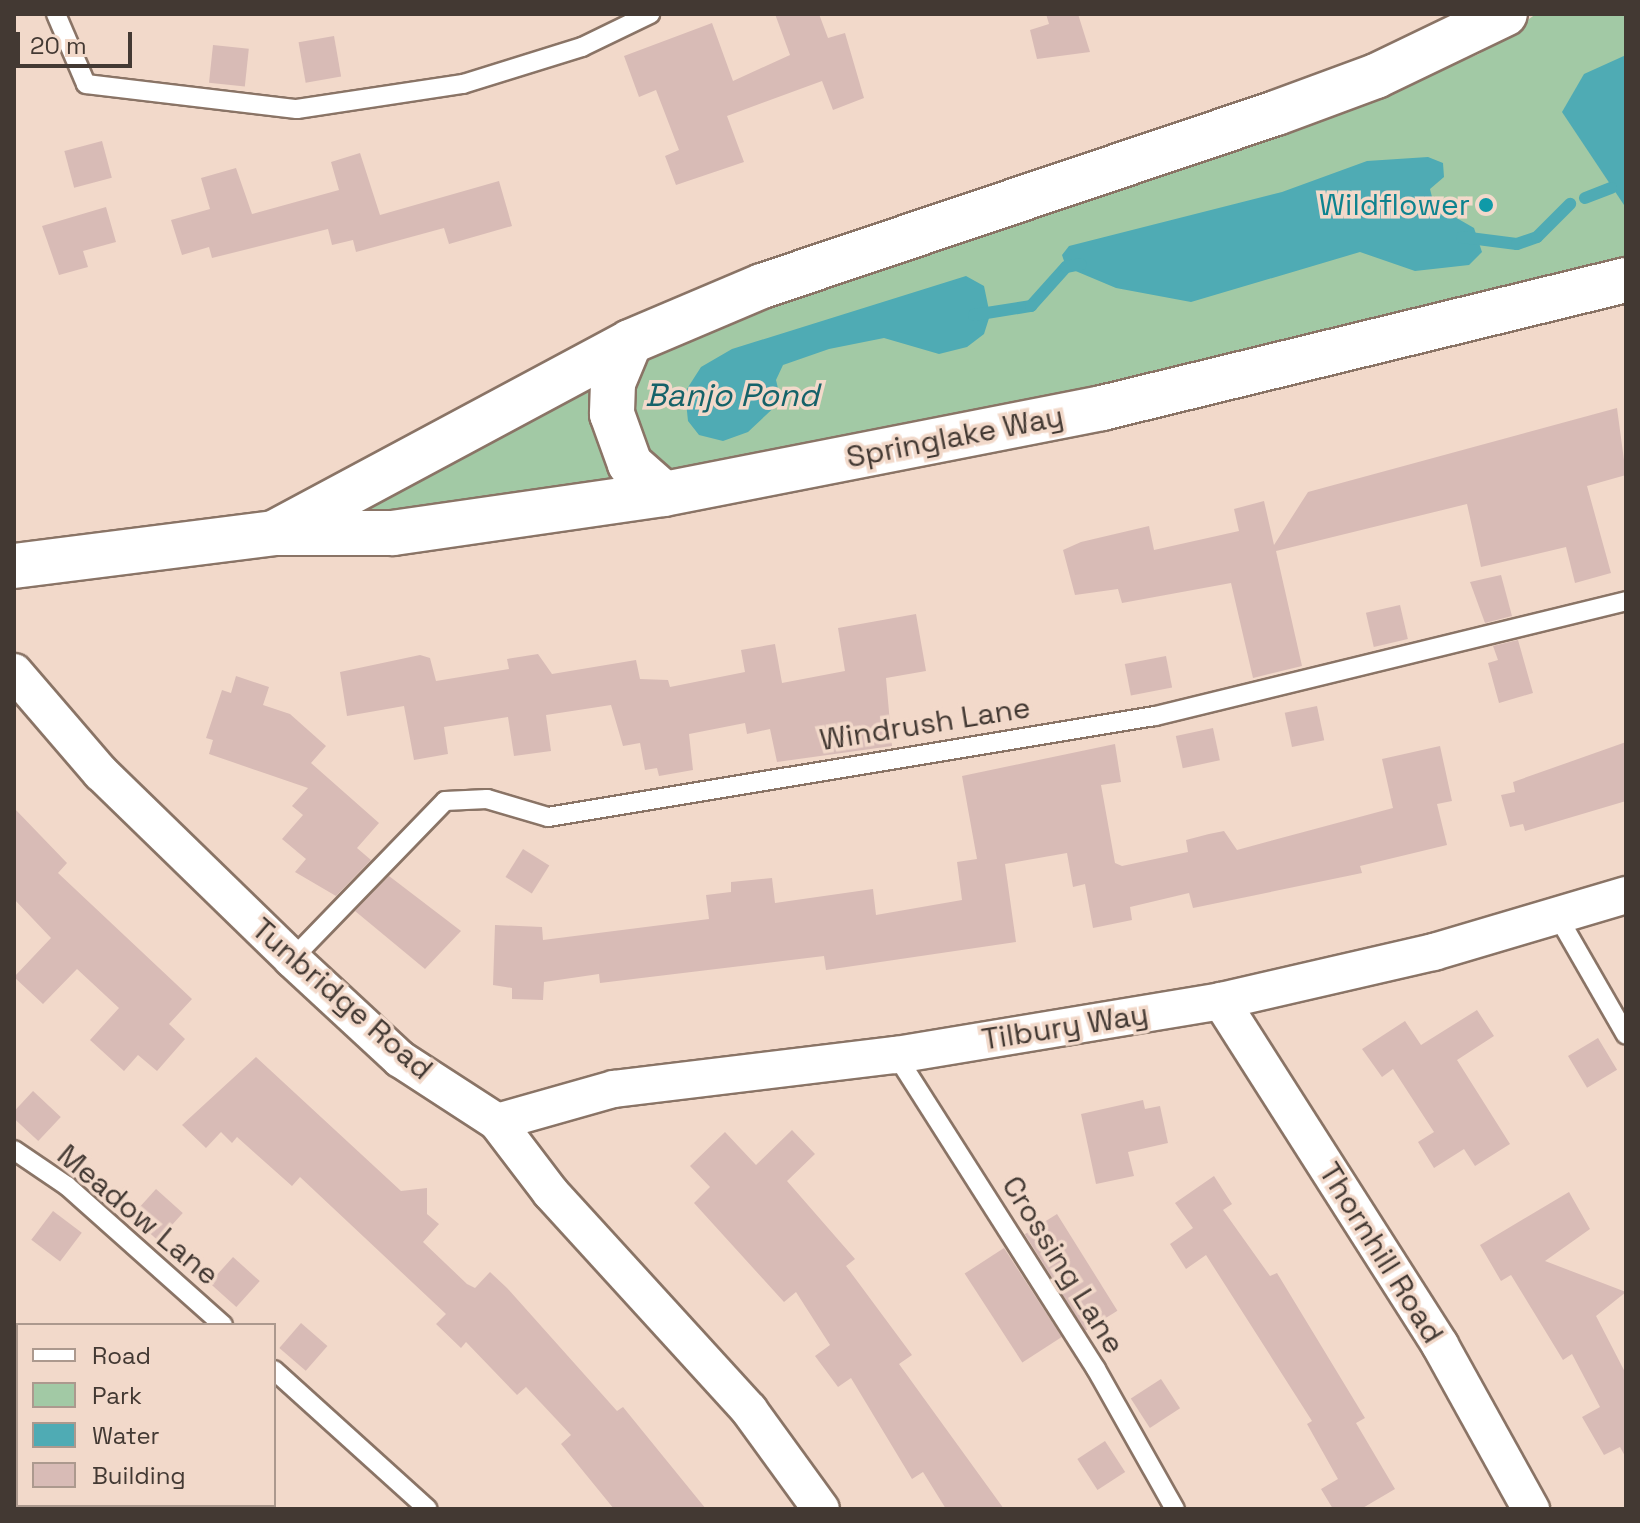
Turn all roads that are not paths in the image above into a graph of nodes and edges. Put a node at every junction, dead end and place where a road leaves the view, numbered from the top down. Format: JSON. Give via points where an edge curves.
{"nodes":[{"id":1,"x":56,"y":14,"type":"edge"},
{"id":2,"x":650,"y":14,"type":"edge"},
{"id":3,"x":1505,"y":14,"type":"edge"},
{"id":4,"x":1626,"y":280,"type":"edge"},
{"id":5,"x":630,"y":342,"type":"junction"},
{"id":6,"x":664,"y":494,"type":"junction"},
{"id":7,"x":274,"y":533,"type":"junction"},
{"id":8,"x":14,"y":566,"type":"edge"},
{"id":9,"x":1626,"y":601,"type":"edge"},
{"id":10,"x":14,"y":672,"type":"edge"},
{"id":11,"x":1626,"y":895,"type":"edge"},
{"id":12,"x":1557,"y":915,"type":"junction"},
{"id":13,"x":292,"y":959,"type":"junction"},
{"id":14,"x":1221,"y":1001,"type":"junction"},
{"id":15,"x":1626,"y":1035,"type":"edge"},
{"id":16,"x":896,"y":1055,"type":"junction"},
{"id":17,"x":497,"y":1122,"type":"junction"},
{"id":18,"x":14,"y":1150,"type":"edge"},
{"id":19,"x":221,"y":1323,"type":"edge"},
{"id":20,"x":276,"y":1372,"type":"edge"},
{"id":21,"x":428,"y":1509,"type":"edge"},
{"id":22,"x":821,"y":1509,"type":"edge"},
{"id":23,"x":1175,"y":1509,"type":"edge"},
{"id":24,"x":1531,"y":1509,"type":"edge"}],
"edges":[{"from":1,"to":2,"type":"lane","via":[[86,84],[297,109],[463,84],[582,47]]},
{"from":3,"to":5,"type":"street","name":"Springlake Way","via":[[1362,81],[762,286]]},
{"from":4,"to":6,"type":"street","name":"Springlake Way","via":[[1102,408]]},
{"from":5,"to":6,"type":"street","via":[[613,383],[612,414],[630,464]]},
{"from":5,"to":7,"type":"street","name":"Springlake Way"},
{"from":6,"to":7,"type":"street","name":"Springlake Way","via":[[393,533]]},
{"from":7,"to":8,"type":"street","name":"Springlake Way"},
{"from":9,"to":13,"type":"lane","name":"Windrush Lane","via":[[1155,716],[548,817],[487,799],[445,801]]},
{"from":10,"to":13,"type":"street","name":"Tunbridge Road","via":[[101,773]]},
{"from":11,"to":12,"type":"street","name":"Tilbury Way"},
{"from":12,"to":14,"type":"street","name":"Tilbury Way"},
{"from":12,"to":15,"type":"lane"},
{"from":13,"to":17,"type":"street","name":"Tunbridge Road","via":[[400,1059]]},
{"from":14,"to":16,"type":"street","name":"Tilbury Way"},
{"from":14,"to":24,"type":"street","name":"Thornhill Road","via":[[1440,1345]]},
{"from":16,"to":17,"type":"street","name":"Tilbury Way","via":[[614,1089]]},
{"from":16,"to":23,"type":"lane","name":"Crossing Lane","via":[[1096,1369]]},
{"from":17,"to":22,"type":"street","name":"Tunbridge Road","via":[[551,1193],[749,1410]]},
{"from":18,"to":19,"type":"lane","name":"Meadow Lane"},
{"from":20,"to":21,"type":"lane"}]}
